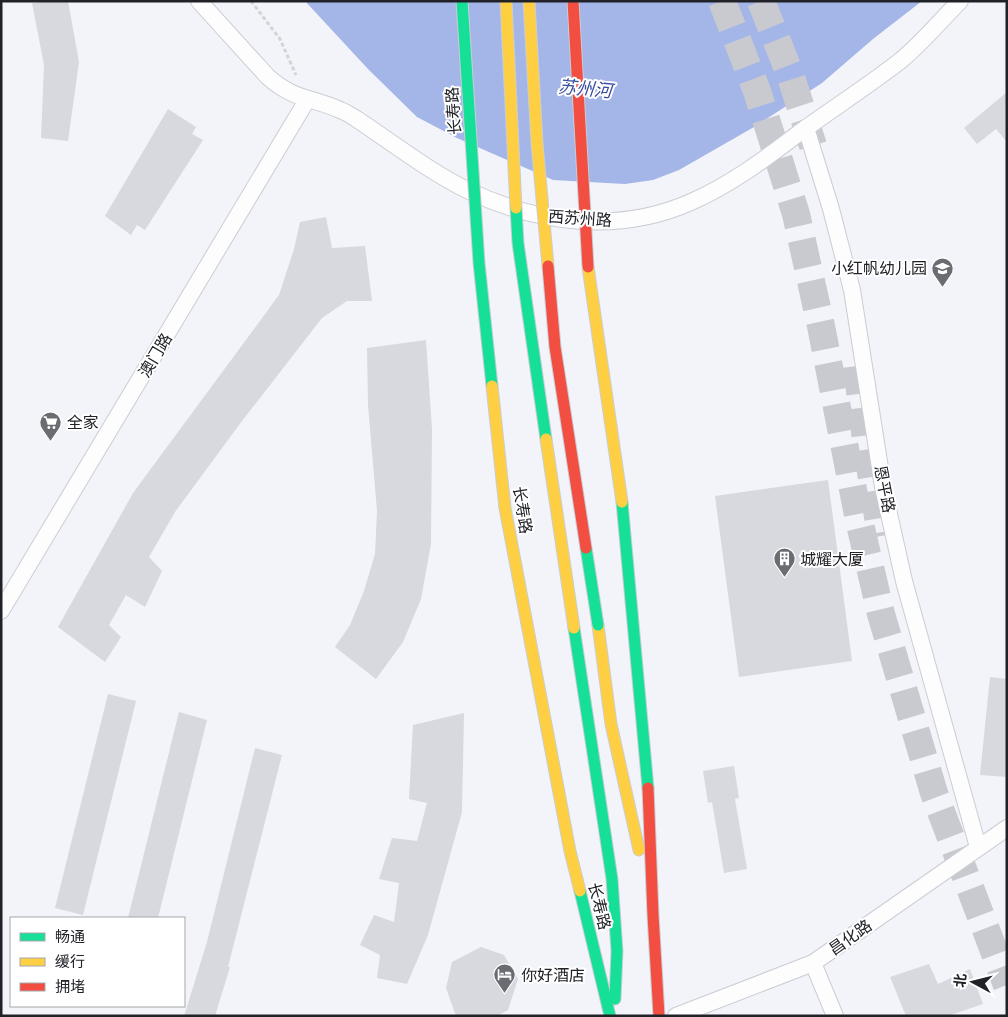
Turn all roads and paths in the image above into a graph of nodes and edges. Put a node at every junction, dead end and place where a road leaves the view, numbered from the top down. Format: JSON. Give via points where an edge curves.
{"nodes":[{"id":1,"x":199,"y":1,"type":"edge"},
{"id":2,"x":251,"y":1,"type":"edge"},
{"id":3,"x":462,"y":1,"type":"edge"},
{"id":4,"x":506,"y":1,"type":"edge"},
{"id":5,"x":529,"y":1,"type":"edge"},
{"id":6,"x":573,"y":1,"type":"edge"},
{"id":7,"x":960,"y":1,"type":"edge"},
{"id":8,"x":308,"y":100,"type":"junction"},
{"id":9,"x":806,"y":128,"type":"junction"},
{"id":10,"x":1,"y":610,"type":"edge"},
{"id":11,"x":1007,"y":828,"type":"edge"},
{"id":12,"x":978,"y":848,"type":"junction"},
{"id":13,"x":653,"y":915,"type":"junction"},
{"id":14,"x":813,"y":963,"type":"junction"},
{"id":15,"x":610,"y":1016,"type":"edge"},
{"id":16,"x":615,"y":1016,"type":"edge"},
{"id":17,"x":660,"y":1016,"type":"edge"},
{"id":18,"x":676,"y":1016,"type":"edge"},
{"id":19,"x":835,"y":1016,"type":"edge"}],
"edges":[{"from":1,"to":8,"type":"street","name":"西苏州路","via":[[274,82],[291,94]]},
{"from":2,"to":8,"type":"path","via":[[280,39]]},
{"from":3,"to":15,"type":"main road","name":"长寿路","bridge":true,"via":[[479,263],[505,508],[570,852]]},
{"from":4,"to":16,"type":"main road","name":"长寿路","bridge":true,"via":[[518,243],[612,879],[617,951]]},
{"from":5,"to":13,"type":"main road","bridge":true,"via":[[537,143],[555,347],[611,724]]},
{"from":6,"to":13,"type":"main road","bridge":true,"via":[[589,279],[622,502],[648,779]]},
{"from":7,"to":9,"type":"street","name":"西苏州路","via":[[901,60]]},
{"from":8,"to":9,"type":"street","name":"西苏州路","via":[[352,116],[469,190],[523,211],[587,222],[634,219],[691,202],[757,164]]},
{"from":8,"to":10,"type":"street","name":"澳门路"},
{"from":9,"to":12,"type":"street","name":"恩平路","via":[[852,290],[883,487],[904,581]]},
{"from":11,"to":12,"type":"street","name":"昌化路"},
{"from":12,"to":14,"type":"street","name":"昌化路"},
{"from":13,"to":17,"type":"main road"},
{"from":14,"to":18,"type":"street","name":"昌化路"},
{"from":14,"to":19,"type":"street"}]}
